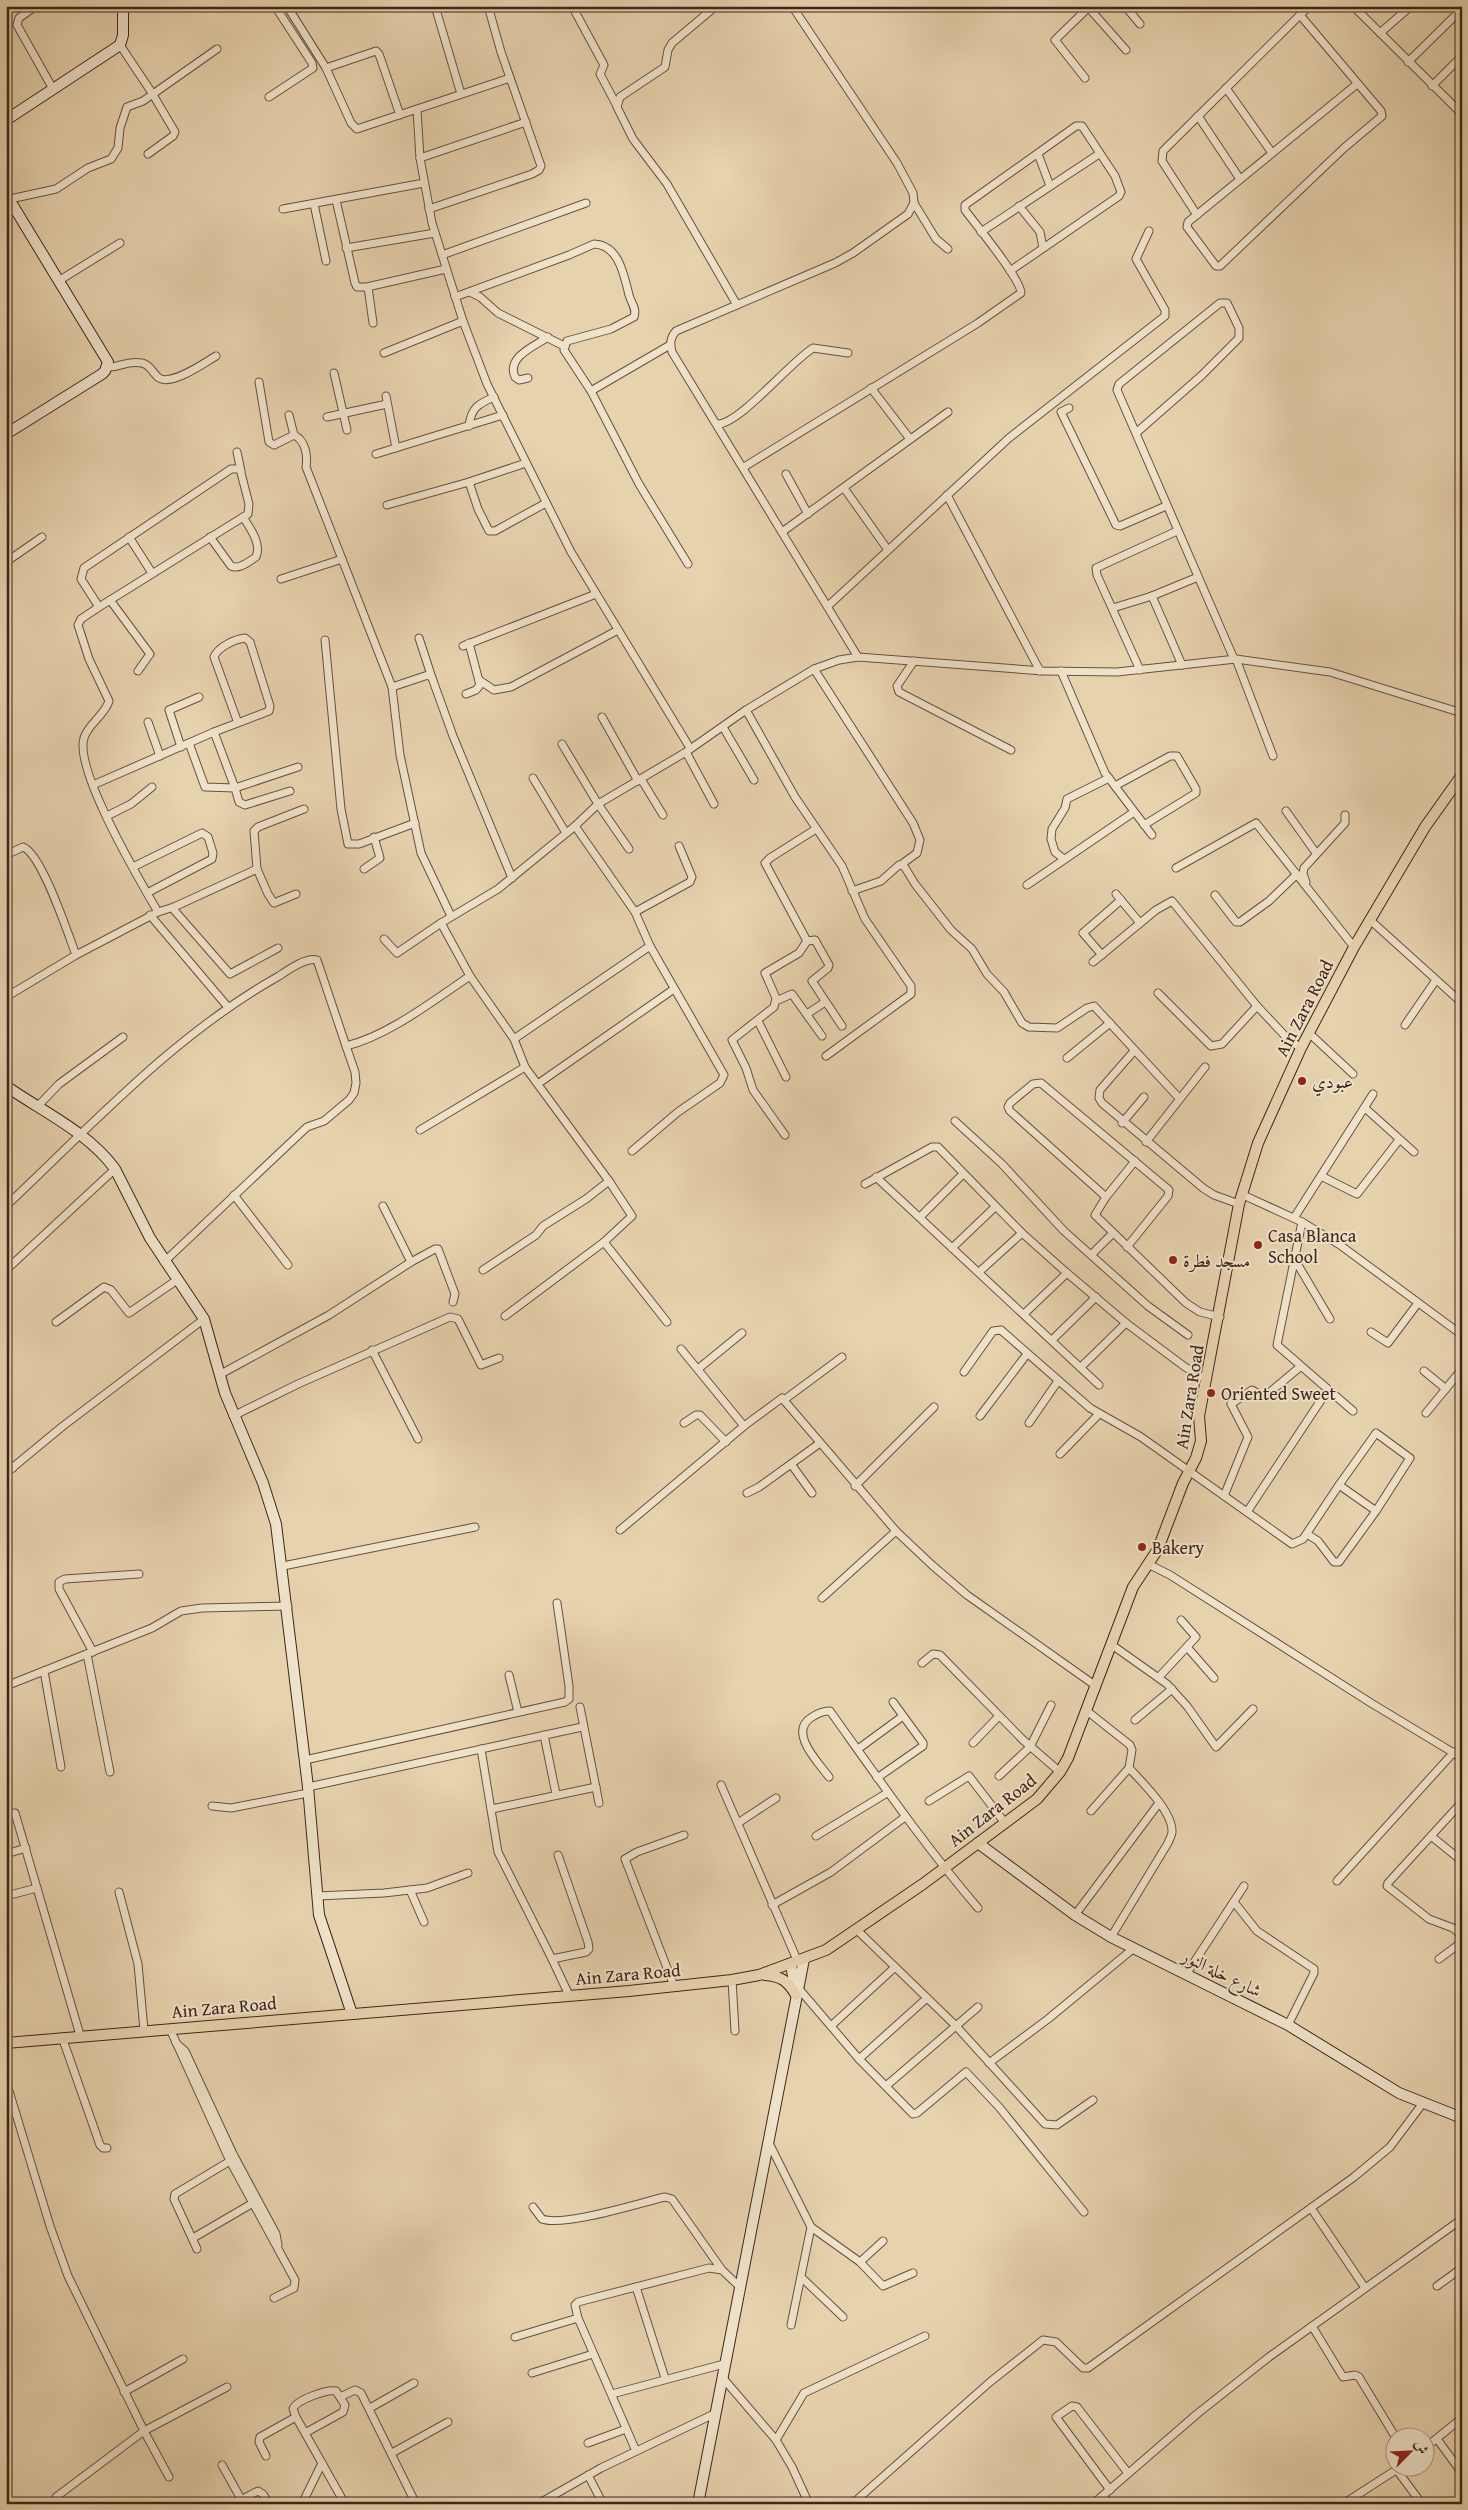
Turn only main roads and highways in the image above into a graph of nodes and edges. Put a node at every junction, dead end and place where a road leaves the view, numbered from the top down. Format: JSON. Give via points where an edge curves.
{"nodes":[{"id":1,"x":123,"y":6,"type":"edge"},
{"id":2,"x":7,"y":118,"type":"edge"},
{"id":3,"x":8,"y":196,"type":"edge"},
{"id":4,"x":6,"y":434,"type":"edge"},
{"id":5,"x":1462,"y":775,"type":"edge"},
{"id":6,"x":6,"y":1086,"type":"edge"},
{"id":7,"x":978,"y":1843,"type":"junction"},
{"id":8,"x":798,"y":1962,"type":"junction"},
{"id":9,"x":759,"y":1975,"type":"junction"},
{"id":10,"x":798,"y":1995,"type":"junction"},
{"id":11,"x":352,"y":2014,"type":"junction"},
{"id":12,"x":6,"y":2043,"type":"edge"},
{"id":13,"x":1462,"y":2118,"type":"edge"},
{"id":14,"x":698,"y":2504,"type":"edge"}],
"edges":[{"from":1,"to":2,"type":"main road","via":[[120,45]]},
{"from":3,"to":4,"type":"main road","via":[[106,356],[108,366],[102,374]]},
{"from":5,"to":7,"type":"main road","name":"Ain Zara Road","via":[[1425,827],[1369,919],[1301,1048],[1258,1143],[1240,1199],[1200,1416],[1201,1441],[1158,1549],[1133,1587],[1087,1711],[1060,1772],[1037,1799]]},
{"from":6,"to":11,"type":"main road","via":[[104,1155],[115,1169],[164,1262],[204,1319],[219,1375],[270,1501],[288,1606],[317,1896],[323,1928]]},
{"from":7,"to":8,"type":"main road","name":"Ain Zara Road","via":[[857,1930],[826,1950]]},
{"from":7,"to":13,"type":"main road","name":"شارع خلة النور","via":[[1074,1915],[1111,1937],[1288,2024],[1370,2077]]},
{"from":8,"to":9,"type":"main road","name":"Ain Zara Road"},
{"from":8,"to":10,"type":"main road"},
{"from":9,"to":10,"type":"main road","via":[[782,1978]]},
{"from":9,"to":11,"type":"main road","name":"Ain Zara Road","via":[[674,1986]]},
{"from":10,"to":14,"type":"main road"},
{"from":11,"to":12,"type":"main road","name":"Ain Zara Road"}]}
